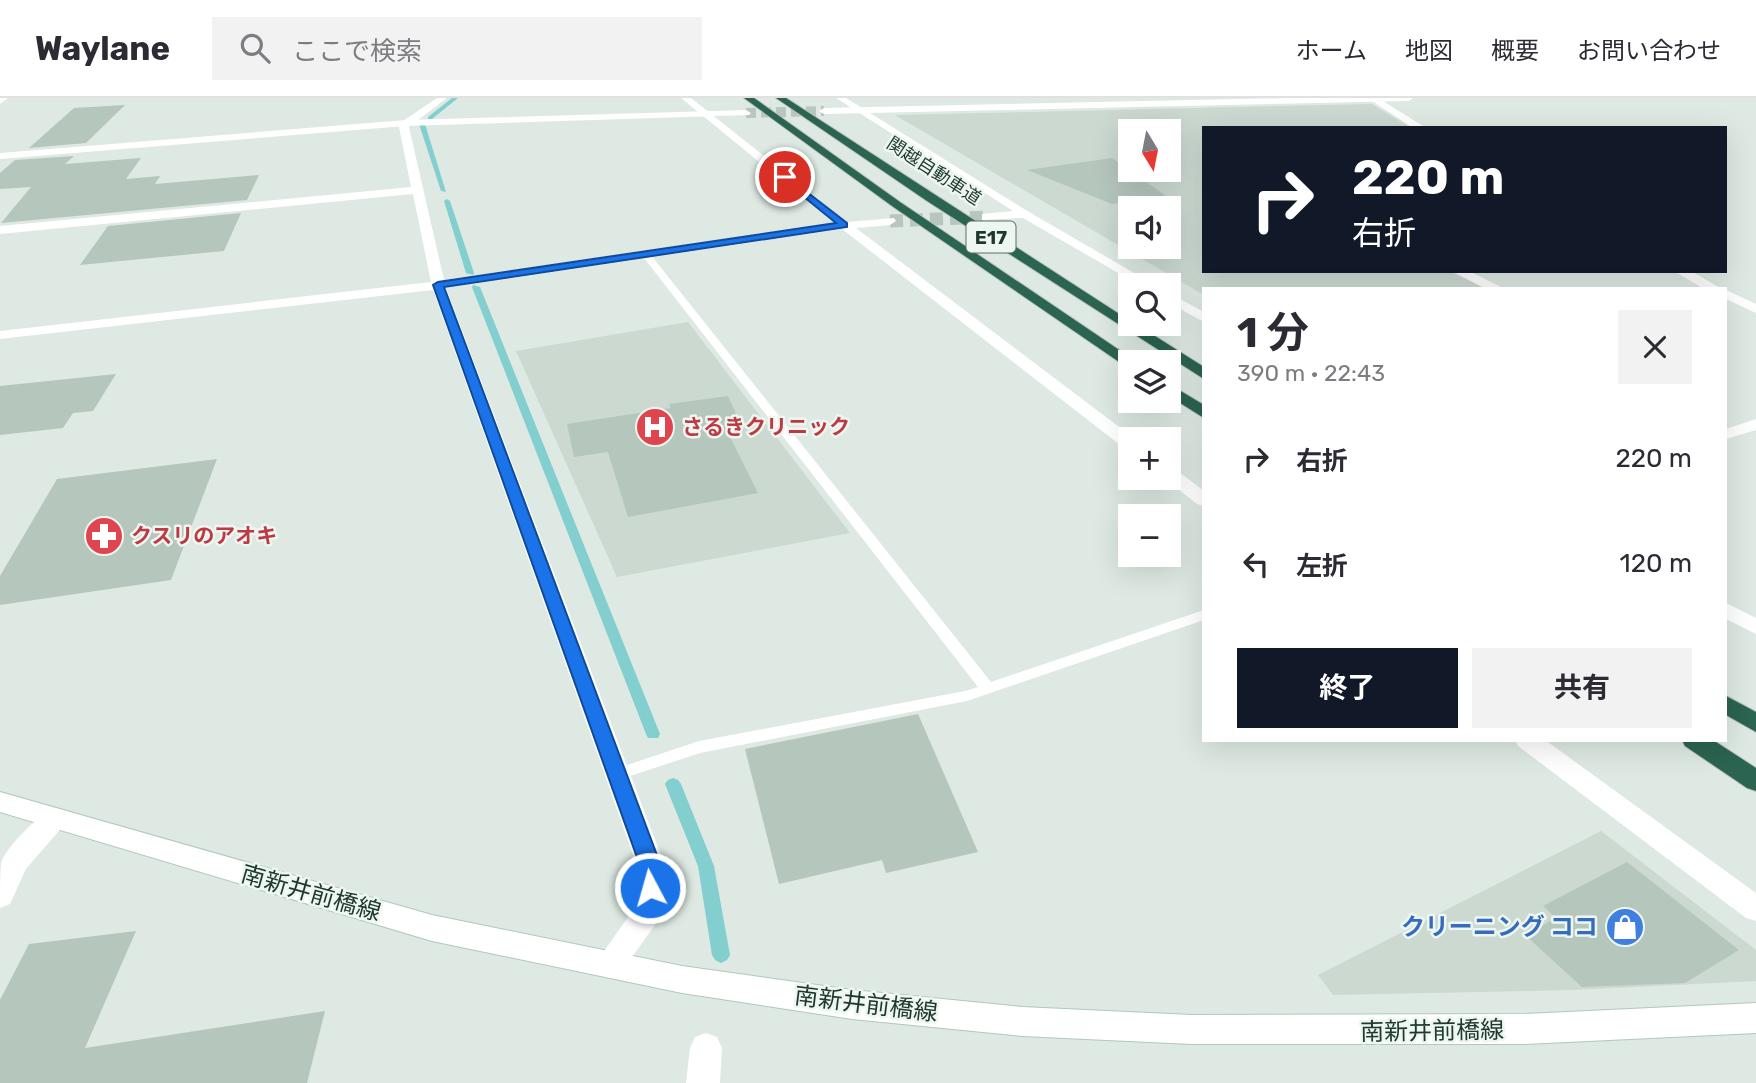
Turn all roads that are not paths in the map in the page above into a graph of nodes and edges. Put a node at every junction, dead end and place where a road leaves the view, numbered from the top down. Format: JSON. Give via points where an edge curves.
{"nodes":[{"id":1,"x":443,"y":98,"type":"edge"},
{"id":2,"x":685,"y":98,"type":"edge"},
{"id":3,"x":748,"y":98,"type":"edge"},
{"id":4,"x":779,"y":98,"type":"edge"},
{"id":5,"x":839,"y":98,"type":"tunnel mouth"},
{"id":6,"x":1409,"y":98,"type":"edge"},
{"id":7,"x":1373,"y":99,"type":"edge"},
{"id":8,"x":859,"y":110,"type":"junction"},
{"id":9,"x":824,"y":111,"type":"tunnel mouth"},
{"id":10,"x":746,"y":113,"type":"tunnel mouth"},
{"id":11,"x":706,"y":114,"type":"junction"},
{"id":12,"x":406,"y":123,"type":"junction"},
{"id":13,"x":1417,"y":126,"type":"edge"},
{"id":14,"x":0,"y":156,"type":"edge"},
{"id":15,"x":417,"y":190,"type":"junction"},
{"id":16,"x":1025,"y":214,"type":"junction"},
{"id":17,"x":986,"y":217,"type":"tunnel mouth"},
{"id":18,"x":890,"y":221,"type":"tunnel mouth"},
{"id":19,"x":844,"y":225,"type":"junction"},
{"id":20,"x":0,"y":230,"type":"edge"},
{"id":21,"x":647,"y":256,"type":"junction"},
{"id":22,"x":1127,"y":273,"type":"edge"},
{"id":23,"x":1462,"y":273,"type":"edge"},
{"id":24,"x":1684,"y":273,"type":"edge"},
{"id":25,"x":438,"y":285,"type":"junction"},
{"id":26,"x":1494,"y":287,"type":"edge"},
{"id":27,"x":1711,"y":287,"type":"edge"},
{"id":28,"x":1727,"y":294,"type":"edge"},
{"id":29,"x":1181,"y":304,"type":"edge"},
{"id":30,"x":1752,"y":305,"type":"edge"},
{"id":31,"x":1202,"y":317,"type":"edge"},
{"id":32,"x":0,"y":335,"type":"edge"},
{"id":33,"x":1118,"y":355,"type":"edge"},
{"id":34,"x":1202,"y":373,"type":"edge"},
{"id":35,"x":1181,"y":397,"type":"edge"},
{"id":36,"x":1202,"y":412,"type":"edge"},
{"id":37,"x":1756,"y":424,"type":"edge"},
{"id":38,"x":1118,"y":435,"type":"edge"},
{"id":39,"x":1727,"y":435,"type":"edge"},
{"id":40,"x":1181,"y":482,"type":"edge"},
{"id":41,"x":1202,"y":498,"type":"edge"},
{"id":42,"x":1727,"y":611,"type":"edge"},
{"id":43,"x":1202,"y":616,"type":"edge"},
{"id":44,"x":1756,"y":627,"type":"edge"},
{"id":45,"x":988,"y":688,"type":"junction"},
{"id":46,"x":1727,"y":705,"type":"edge"},
{"id":47,"x":1756,"y":723,"type":"edge"},
{"id":48,"x":1530,"y":742,"type":"edge"},
{"id":49,"x":1697,"y":742,"type":"edge"},
{"id":50,"x":618,"y":774,"type":"junction"},
{"id":51,"x":1756,"y":781,"type":"edge"},
{"id":52,"x":0,"y":802,"type":"edge"},
{"id":53,"x":55,"y":818,"type":"junction"},
{"id":54,"x":0,"y":896,"type":"edge"},
{"id":55,"x":1756,"y":909,"type":"edge"},
{"id":56,"x":610,"y":964,"type":"junction"},
{"id":57,"x":1756,"y":1018,"type":"edge"},
{"id":58,"x":706,"y":1048,"type":"dead end"},
{"id":59,"x":703,"y":1083,"type":"edge"}],
"edges":[{"from":1,"to":12,"type":"street"},
{"from":2,"to":11,"type":"street"},
{"from":3,"to":33,"type":"highway","number":"E17"},
{"from":4,"to":34,"type":"highway","name":"関越自動車道","number":"E17"},
{"from":5,"to":8,"type":"street"},
{"from":6,"to":7,"type":"street"},
{"from":7,"to":8,"type":"street"},
{"from":7,"to":13,"type":"street"},
{"from":8,"to":9,"type":"street"},
{"from":8,"to":16,"type":"street"},
{"from":10,"to":11,"type":"street"},
{"from":11,"to":12,"type":"street"},
{"from":11,"to":19,"type":"street"},
{"from":12,"to":14,"type":"street"},
{"from":12,"to":15,"type":"street"},
{"from":15,"to":20,"type":"street"},
{"from":15,"to":25,"type":"street"},
{"from":16,"to":17,"type":"street"},
{"from":16,"to":22,"type":"street"},
{"from":18,"to":19,"type":"street"},
{"from":19,"to":21,"type":"street"},
{"from":19,"to":38,"type":"street"},
{"from":21,"to":25,"type":"street"},
{"from":21,"to":45,"type":"lane"},
{"from":23,"to":26,"type":"street"},
{"from":24,"to":27,"type":"street"},
{"from":25,"to":32,"type":"street"},
{"from":25,"to":50,"type":"street"},
{"from":28,"to":30,"type":"street"},
{"from":29,"to":31,"type":"street"},
{"from":35,"to":36,"type":"highway"},
{"from":37,"to":39,"type":"street"},
{"from":40,"to":41,"type":"street"},
{"from":42,"to":44,"type":"street"},
{"from":43,"to":45,"type":"lane"},
{"from":45,"to":50,"type":"lane","via":[[967,696],[699,747]]},
{"from":46,"to":47,"type":"highway"},
{"from":48,"to":55,"type":"street"},
{"from":49,"to":51,"type":"highway"},
{"from":50,"to":56,"type":"street","via":[[651,866],[649,910]]},
{"from":52,"to":53,"type":"street","name":"南新井前橋線"},
{"from":53,"to":54,"type":"street","via":[[15,862]]},
{"from":53,"to":56,"type":"street","name":"南新井前橋線","via":[[432,928]]},
{"from":56,"to":57,"type":"street","name":"南新井前橋線","via":[[801,997],[1106,1027],[1245,1032],[1525,1030]]},
{"from":58,"to":59,"type":"street"}]}
